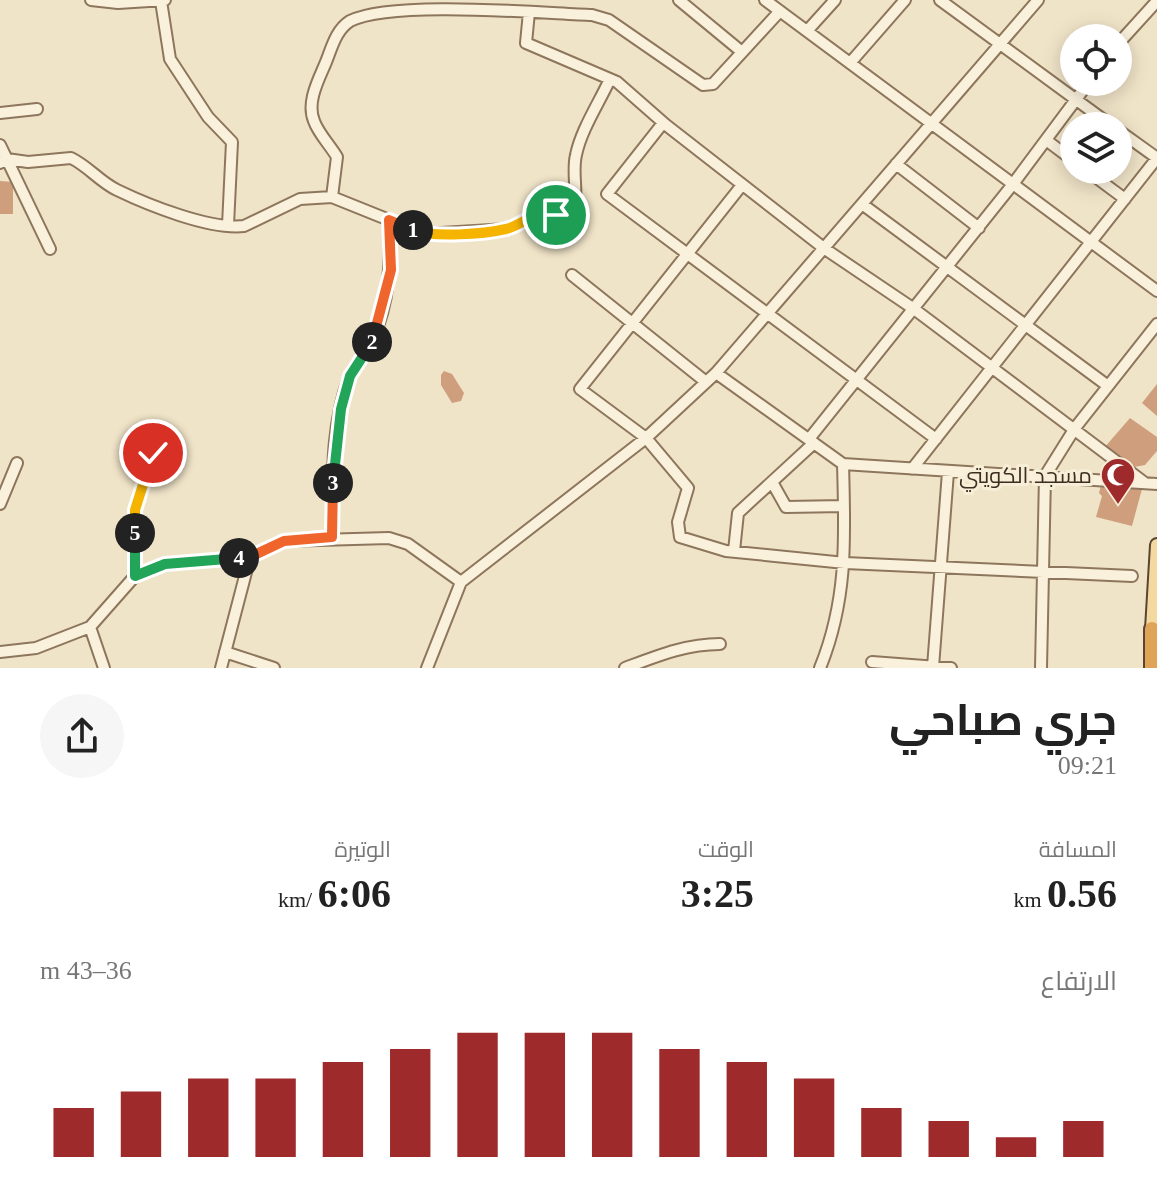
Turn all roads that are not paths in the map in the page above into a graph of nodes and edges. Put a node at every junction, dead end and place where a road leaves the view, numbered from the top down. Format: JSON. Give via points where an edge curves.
{"nodes":[{"id":1,"x":91,"y":0,"type":"edge"},
{"id":2,"x":679,"y":0,"type":"edge"},
{"id":3,"x":765,"y":0,"type":"edge"},
{"id":4,"x":835,"y":0,"type":"edge"},
{"id":5,"x":905,"y":0,"type":"edge"},
{"id":6,"x":940,"y":0,"type":"edge"},
{"id":7,"x":1038,"y":0,"type":"edge"},
{"id":8,"x":164,"y":1,"type":"edge"},
{"id":9,"x":1157,"y":1,"type":"edge"},
{"id":10,"x":463,"y":4,"type":"edge"},
{"id":11,"x":780,"y":11,"type":"junction"},
{"id":12,"x":529,"y":12,"type":"junction"},
{"id":13,"x":1132,"y":29,"type":"edge"},
{"id":14,"x":807,"y":31,"type":"junction"},
{"id":15,"x":1000,"y":44,"type":"junction"},
{"id":16,"x":742,"y":52,"type":"junction"},
{"id":17,"x":850,"y":63,"type":"junction"},
{"id":18,"x":610,"y":79,"type":"junction"},
{"id":19,"x":1079,"y":96,"type":"edge"},
{"id":20,"x":1076,"y":100,"type":"junction"},
{"id":21,"x":37,"y":109,"type":"dead end"},
{"id":22,"x":1093,"y":112,"type":"edge"},
{"id":23,"x":0,"y":113,"type":"edge"},
{"id":24,"x":663,"y":123,"type":"junction"},
{"id":25,"x":930,"y":123,"type":"junction"},
{"id":26,"x":1046,"y":140,"type":"junction"},
{"id":27,"x":1132,"y":140,"type":"edge"},
{"id":28,"x":0,"y":145,"type":"edge"},
{"id":29,"x":1060,"y":150,"type":"edge"},
{"id":30,"x":1157,"y":158,"type":"edge"},
{"id":31,"x":3,"y":161,"type":"edge"},
{"id":32,"x":896,"y":164,"type":"junction"},
{"id":33,"x":1013,"y":184,"type":"junction"},
{"id":34,"x":1105,"y":184,"type":"edge"},
{"id":35,"x":742,"y":185,"type":"junction"},
{"id":36,"x":332,"y":197,"type":"junction"},
{"id":37,"x":1125,"y":199,"type":"junction"},
{"id":38,"x":862,"y":204,"type":"junction"},
{"id":39,"x":389,"y":220,"type":"junction"},
{"id":40,"x":228,"y":225,"type":"junction"},
{"id":41,"x":979,"y":228,"type":"junction"},
{"id":42,"x":1091,"y":242,"type":"junction"},
{"id":43,"x":50,"y":249,"type":"dead end"},
{"id":44,"x":825,"y":249,"type":"junction"},
{"id":45,"x":687,"y":254,"type":"junction"},
{"id":46,"x":947,"y":268,"type":"junction"},
{"id":47,"x":572,"y":275,"type":"dead end"},
{"id":48,"x":1157,"y":291,"type":"edge"},
{"id":49,"x":914,"y":309,"type":"junction"},
{"id":50,"x":769,"y":316,"type":"junction"},
{"id":51,"x":633,"y":323,"type":"junction"},
{"id":52,"x":1157,"y":324,"type":"edge"},
{"id":53,"x":1025,"y":326,"type":"junction"},
{"id":54,"x":992,"y":369,"type":"junction"},
{"id":55,"x":716,"y":373,"type":"junction"},
{"id":56,"x":856,"y":381,"type":"junction"},
{"id":57,"x":706,"y":382,"type":"junction"},
{"id":58,"x":1108,"y":386,"type":"junction"},
{"id":59,"x":1075,"y":428,"type":"junction"},
{"id":60,"x":646,"y":438,"type":"junction"},
{"id":61,"x":936,"y":439,"type":"junction"},
{"id":62,"x":812,"y":441,"type":"junction"},
{"id":63,"x":153,"y":453,"type":"dead end"},
{"id":64,"x":17,"y":463,"type":"dead end"},
{"id":65,"x":843,"y":464,"type":"junction"},
{"id":66,"x":912,"y":469,"type":"junction"},
{"id":67,"x":948,"y":472,"type":"junction"},
{"id":68,"x":1045,"y":476,"type":"junction"},
{"id":69,"x":772,"y":482,"type":"junction"},
{"id":70,"x":1145,"y":483,"type":"junction"},
{"id":71,"x":1157,"y":484,"type":"edge"},
{"id":72,"x":0,"y":504,"type":"edge"},
{"id":73,"x":844,"y":506,"type":"junction"},
{"id":74,"x":332,"y":537,"type":"junction"},
{"id":75,"x":1157,"y":545,"type":"edge"},
{"id":76,"x":734,"y":551,"type":"junction"},
{"id":77,"x":250,"y":557,"type":"junction"},
{"id":78,"x":845,"y":563,"type":"junction"},
{"id":79,"x":940,"y":567,"type":"junction"},
{"id":80,"x":1043,"y":573,"type":"junction"},
{"id":81,"x":135,"y":576,"type":"junction"},
{"id":82,"x":1132,"y":576,"type":"dead end"},
{"id":83,"x":461,"y":582,"type":"junction"},
{"id":84,"x":90,"y":627,"type":"junction"},
{"id":85,"x":1152,"y":629,"type":"joint"},
{"id":86,"x":720,"y":644,"type":"dead end"},
{"id":87,"x":0,"y":652,"type":"edge"},
{"id":88,"x":225,"y":652,"type":"junction"},
{"id":89,"x":872,"y":662,"type":"dead end"},
{"id":90,"x":933,"y":667,"type":"edge"},
{"id":91,"x":104,"y":668,"type":"edge"},
{"id":92,"x":221,"y":668,"type":"edge"},
{"id":93,"x":274,"y":668,"type":"edge"},
{"id":94,"x":427,"y":668,"type":"edge"},
{"id":95,"x":625,"y":668,"type":"edge"},
{"id":96,"x":820,"y":668,"type":"edge"},
{"id":97,"x":951,"y":668,"type":"edge"},
{"id":98,"x":1041,"y":668,"type":"edge"},
{"id":99,"x":1152,"y":668,"type":"edge"}],
"edges":[{"from":1,"to":8,"type":"street"},
{"from":2,"to":16,"type":"street"},
{"from":3,"to":11,"type":"street"},
{"from":4,"to":14,"type":"street"},
{"from":5,"to":17,"type":"street"},
{"from":6,"to":15,"type":"street"},
{"from":7,"to":15,"type":"street"},
{"from":8,"to":40,"type":"street","via":[[170,59],[208,117],[232,142]]},
{"from":9,"to":13,"type":"street"},
{"from":10,"to":12,"type":"street"},
{"from":10,"to":36,"type":"street","via":[[393,8],[353,18],[341,27],[312,109],[314,122],[337,157]]},
{"from":11,"to":14,"type":"street"},
{"from":11,"to":16,"type":"street"},
{"from":12,"to":16,"type":"street","via":[[609,20],[703,85],[713,84]]},
{"from":12,"to":18,"type":"street","via":[[526,43]]},
{"from":14,"to":17,"type":"street"},
{"from":15,"to":20,"type":"street"},
{"from":15,"to":25,"type":"street"},
{"from":17,"to":25,"type":"street"},
{"from":18,"to":24,"type":"street"},
{"from":18,"to":39,"type":"street","via":[[576,153],[576,207],[570,217],[545,210],[508,229],[424,234]]},
{"from":19,"to":20,"type":"street"},
{"from":20,"to":22,"type":"street"},
{"from":20,"to":26,"type":"street"},
{"from":21,"to":23,"type":"street"},
{"from":24,"to":35,"type":"street"},
{"from":24,"to":45,"type":"street","via":[[607,194]]},
{"from":25,"to":32,"type":"street"},
{"from":25,"to":33,"type":"street"},
{"from":26,"to":29,"type":"street"},
{"from":26,"to":33,"type":"street"},
{"from":27,"to":30,"type":"street"},
{"from":28,"to":31,"type":"street"},
{"from":30,"to":37,"type":"street"},
{"from":31,"to":40,"type":"street","via":[[71,158],[115,189],[187,217]]},
{"from":31,"to":43,"type":"street"},
{"from":32,"to":38,"type":"street"},
{"from":32,"to":41,"type":"street"},
{"from":33,"to":41,"type":"street"},
{"from":33,"to":42,"type":"street"},
{"from":34,"to":37,"type":"street"},
{"from":35,"to":44,"type":"street"},
{"from":35,"to":45,"type":"street"},
{"from":36,"to":39,"type":"street"},
{"from":36,"to":40,"type":"street","via":[[300,199],[244,226]]},
{"from":37,"to":42,"type":"street"},
{"from":38,"to":44,"type":"street"},
{"from":38,"to":46,"type":"street"},
{"from":39,"to":74,"type":"street","via":[[391,270],[385,300],[372,342],[350,376],[341,409]]},
{"from":41,"to":46,"type":"street"},
{"from":42,"to":48,"type":"street"},
{"from":42,"to":53,"type":"street"},
{"from":44,"to":49,"type":"street"},
{"from":44,"to":50,"type":"street"},
{"from":45,"to":50,"type":"street"},
{"from":45,"to":51,"type":"street"},
{"from":46,"to":49,"type":"street"},
{"from":46,"to":53,"type":"street"},
{"from":47,"to":51,"type":"street"},
{"from":49,"to":54,"type":"street"},
{"from":49,"to":56,"type":"street"},
{"from":50,"to":55,"type":"street"},
{"from":50,"to":56,"type":"street"},
{"from":51,"to":57,"type":"street"},
{"from":51,"to":60,"type":"street","via":[[580,389]]},
{"from":52,"to":58,"type":"street"},
{"from":53,"to":54,"type":"street"},
{"from":53,"to":58,"type":"street"},
{"from":54,"to":59,"type":"street"},
{"from":54,"to":61,"type":"street"},
{"from":55,"to":57,"type":"street"},
{"from":55,"to":62,"type":"street"},
{"from":56,"to":61,"type":"street"},
{"from":56,"to":62,"type":"street"},
{"from":57,"to":60,"type":"street"},
{"from":58,"to":59,"type":"street"},
{"from":59,"to":68,"type":"street"},
{"from":59,"to":70,"type":"street"},
{"from":60,"to":76,"type":"street","via":[[688,488],[678,522],[680,537]]},
{"from":60,"to":83,"type":"street"},
{"from":61,"to":66,"type":"street"},
{"from":62,"to":65,"type":"street"},
{"from":62,"to":69,"type":"street"},
{"from":63,"to":81,"type":"street","via":[[135,510]]},
{"from":64,"to":72,"type":"street"},
{"from":65,"to":66,"type":"street"},
{"from":65,"to":73,"type":"street"},
{"from":66,"to":67,"type":"street"},
{"from":67,"to":68,"type":"street"},
{"from":67,"to":79,"type":"street"},
{"from":68,"to":70,"type":"street"},
{"from":68,"to":80,"type":"street"},
{"from":69,"to":73,"type":"street","via":[[786,507]]},
{"from":69,"to":76,"type":"street","via":[[738,513]]},
{"from":70,"to":71,"type":"street"},
{"from":73,"to":78,"type":"street"},
{"from":74,"to":77,"type":"street","via":[[284,541]]},
{"from":74,"to":83,"type":"street","via":[[389,538],[408,544]]},
{"from":75,"to":85,"type":"main road"},
{"from":76,"to":78,"type":"street"},
{"from":77,"to":81,"type":"street","via":[[165,564]]},
{"from":77,"to":88,"type":"street"},
{"from":78,"to":79,"type":"street"},
{"from":78,"to":96,"type":"street","via":[[834,632]]},
{"from":79,"to":80,"type":"street"},
{"from":79,"to":90,"type":"street"},
{"from":80,"to":82,"type":"street"},
{"from":80,"to":98,"type":"street"},
{"from":81,"to":84,"type":"street"},
{"from":83,"to":94,"type":"street"},
{"from":84,"to":87,"type":"street","via":[[36,648]]},
{"from":84,"to":91,"type":"street"},
{"from":85,"to":99,"type":"highway"},
{"from":86,"to":95,"type":"street","via":[[674,649]]},
{"from":88,"to":92,"type":"street"},
{"from":88,"to":93,"type":"street"},
{"from":89,"to":90,"type":"street"},
{"from":90,"to":97,"type":"street"}]}
